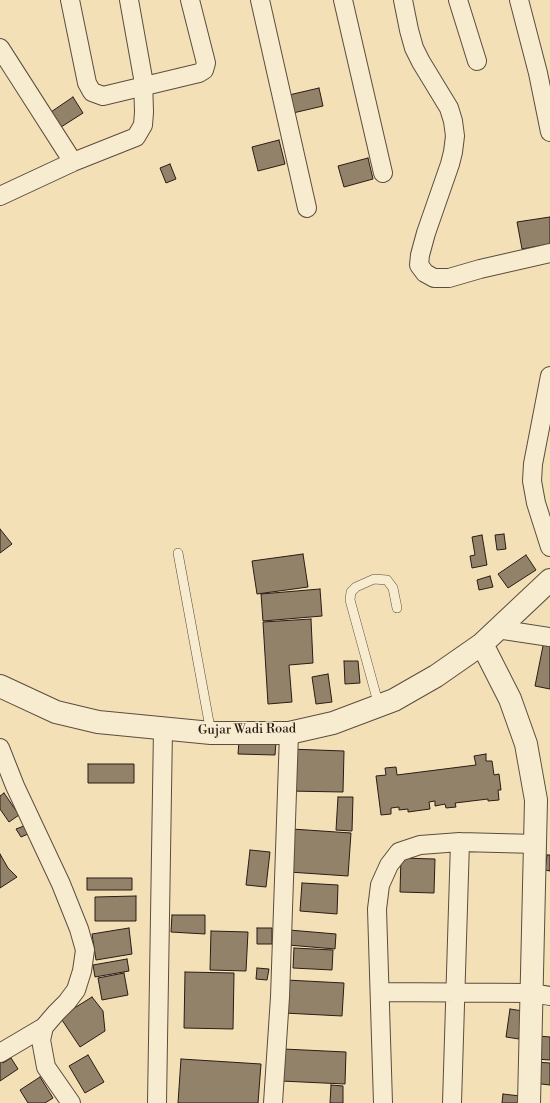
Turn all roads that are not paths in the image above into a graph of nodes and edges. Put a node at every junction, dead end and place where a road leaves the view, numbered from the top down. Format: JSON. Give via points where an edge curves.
{"nodes":[{"id":1,"x":70,"y":0,"type":"edge"},
{"id":2,"x":128,"y":0,"type":"edge"},
{"id":3,"x":190,"y":0,"type":"edge"},
{"id":4,"x":260,"y":0,"type":"edge"},
{"id":5,"x":343,"y":0,"type":"edge"},
{"id":6,"x":402,"y":0,"type":"edge"},
{"id":7,"x":458,"y":0,"type":"edge"},
{"id":8,"x":519,"y":0,"type":"edge"},
{"id":9,"x":0,"y":48,"type":"edge"},
{"id":10,"x":477,"y":61,"type":"dead end"},
{"id":11,"x":143,"y":86,"type":"junction"},
{"id":12,"x":550,"y":132,"type":"edge"},
{"id":13,"x":73,"y":162,"type":"junction"},
{"id":14,"x":383,"y":173,"type":"dead end"},
{"id":15,"x":0,"y":196,"type":"edge"},
{"id":16,"x":307,"y":208,"type":"dead end"},
{"id":17,"x":550,"y":253,"type":"edge"},
{"id":18,"x":550,"y":376,"type":"edge"},
{"id":19,"x":550,"y":547,"type":"edge"},
{"id":20,"x":178,"y":553,"type":"dead end"},
{"id":21,"x":550,"y":580,"type":"edge"},
{"id":22,"x":396,"y":608,"type":"dead end"},
{"id":23,"x":497,"y":629,"type":"junction"},
{"id":24,"x":550,"y":637,"type":"edge"},
{"id":25,"x":482,"y":644,"type":"junction"},
{"id":26,"x":0,"y":686,"type":"edge"},
{"id":27,"x":378,"y":706,"type":"junction"},
{"id":28,"x":163,"y":728,"type":"junction"},
{"id":29,"x":211,"y":733,"type":"junction"},
{"id":30,"x":289,"y":733,"type":"junction"},
{"id":31,"x":0,"y":748,"type":"edge"},
{"id":32,"x":7,"y":789,"type":"edge"},
{"id":33,"x":543,"y":801,"type":"edge"},
{"id":34,"x":460,"y":842,"type":"junction"},
{"id":35,"x":536,"y":844,"type":"junction"},
{"id":36,"x":380,"y":992,"type":"junction"},
{"id":37,"x":455,"y":993,"type":"junction"},
{"id":38,"x":541,"y":994,"type":"edge"},
{"id":39,"x":44,"y":1027,"type":"junction"},
{"id":40,"x":0,"y":1053,"type":"edge"},
{"id":41,"x":71,"y":1103,"type":"edge"},
{"id":42,"x":157,"y":1103,"type":"edge"},
{"id":43,"x":274,"y":1103,"type":"edge"},
{"id":44,"x":383,"y":1103,"type":"edge"},
{"id":45,"x":452,"y":1103,"type":"edge"},
{"id":46,"x":530,"y":1103,"type":"edge"}],
"edges":[{"from":1,"to":11,"type":"street","via":[[87,83],[92,92],[103,96]]},
{"from":2,"to":11,"type":"street"},
{"from":3,"to":11,"type":"street","via":[[206,62],[204,70],[199,74]]},
{"from":4,"to":16,"type":"street"},
{"from":5,"to":14,"type":"street"},
{"from":6,"to":17,"type":"street","via":[[414,48],[449,108],[455,136],[454,152],[426,233],[419,265],[424,273],[434,278],[449,278]]},
{"from":7,"to":10,"type":"street"},
{"from":8,"to":12,"type":"street"},
{"from":9,"to":13,"type":"street"},
{"from":11,"to":13,"type":"street","via":[[143,125],[136,137]]},
{"from":13,"to":15,"type":"street"},
{"from":18,"to":19,"type":"street","via":[[532,481]]},
{"from":20,"to":29,"type":"lane"},
{"from":21,"to":23,"type":"street","name":"Gujar Wadi Road"},
{"from":22,"to":27,"type":"lane","via":[[393,588],[387,580],[374,580],[356,587],[351,592],[350,600]]},
{"from":23,"to":24,"type":"street"},
{"from":23,"to":25,"type":"street","name":"Gujar Wadi Road"},
{"from":25,"to":27,"type":"street","name":"Gujar Wadi Road","via":[[436,676],[394,700]]},
{"from":25,"to":33,"type":"street","via":[[510,699]]},
{"from":26,"to":28,"type":"street","name":"Gujar Wadi Road","via":[[56,712],[98,722]]},
{"from":27,"to":30,"type":"street","name":"Gujar Wadi Road","via":[[333,723]]},
{"from":28,"to":29,"type":"street","name":"Gujar Wadi Road"},
{"from":28,"to":42,"type":"street"},
{"from":29,"to":30,"type":"street","name":"Gujar Wadi Road"},
{"from":30,"to":43,"type":"street"},
{"from":31,"to":32,"type":"street"},
{"from":32,"to":39,"type":"street","via":[[61,884],[80,929],[85,950],[76,990]]},
{"from":33,"to":35,"type":"street"},
{"from":34,"to":35,"type":"street"},
{"from":34,"to":36,"type":"street","via":[[420,845],[399,852],[389,865],[380,885],[377,909]]},
{"from":34,"to":37,"type":"street"},
{"from":35,"to":38,"type":"street"},
{"from":36,"to":37,"type":"street"},
{"from":36,"to":44,"type":"street"},
{"from":37,"to":38,"type":"street"},
{"from":37,"to":45,"type":"street"},
{"from":38,"to":46,"type":"street"},
{"from":39,"to":40,"type":"street"},
{"from":39,"to":41,"type":"street","via":[[41,1040],[46,1067]]}]}
